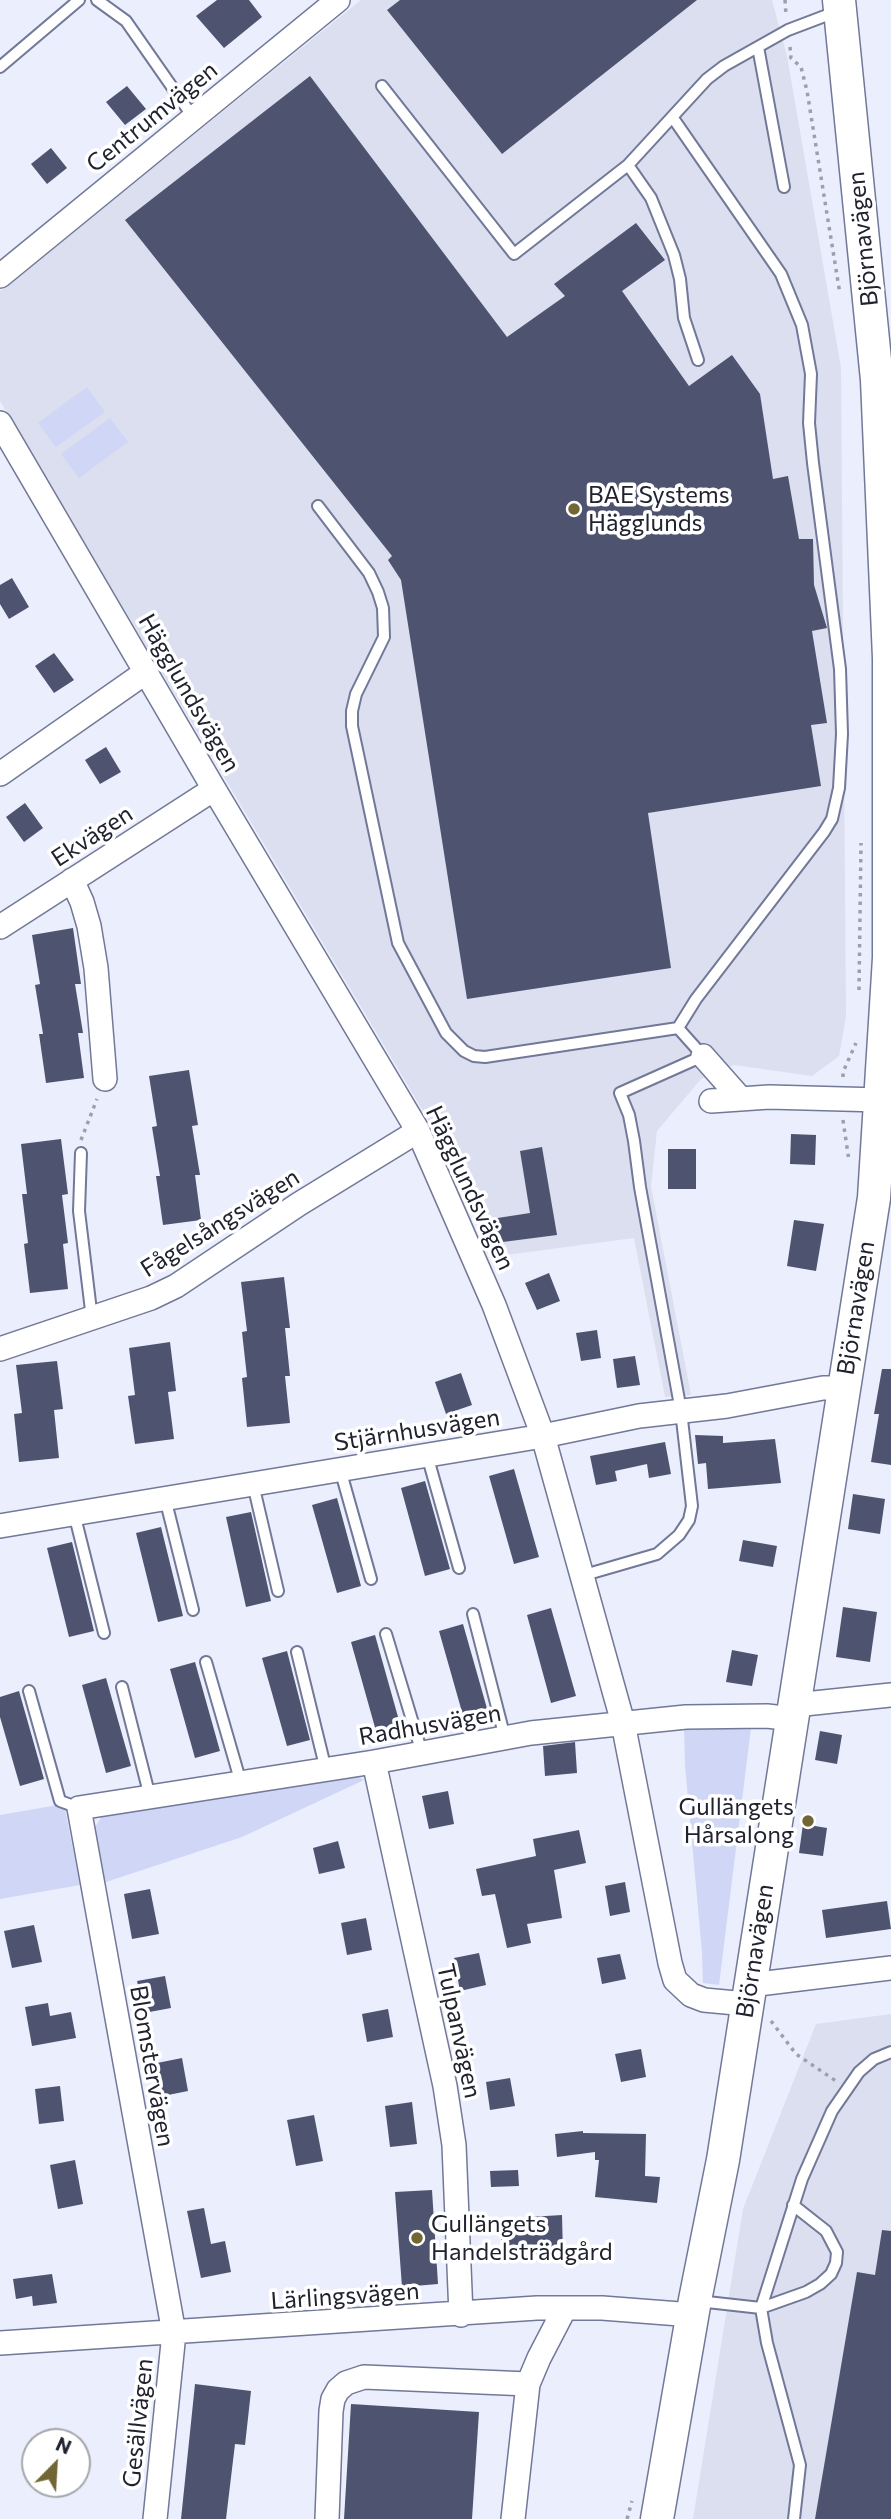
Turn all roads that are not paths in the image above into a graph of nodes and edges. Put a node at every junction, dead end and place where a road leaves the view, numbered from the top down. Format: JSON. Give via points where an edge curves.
{"nodes":[{"id":1,"x":79,"y":0,"type":"edge"},
{"id":2,"x":97,"y":0,"type":"edge"},
{"id":3,"x":338,"y":0,"type":"edge"},
{"id":4,"x":840,"y":5,"type":"edge"},
{"id":5,"x":758,"y":47,"type":"junction"},
{"id":6,"x":0,"y":67,"type":"edge"},
{"id":7,"x":382,"y":86,"type":"dead end"},
{"id":8,"x":193,"y":117,"type":"junction"},
{"id":9,"x":673,"y":118,"type":"junction"},
{"id":10,"x":628,"y":165,"type":"junction"},
{"id":11,"x":784,"y":187,"type":"dead end"},
{"id":12,"x":0,"y":276,"type":"edge"},
{"id":13,"x":698,"y":360,"type":"dead end"},
{"id":14,"x":884,"y":377,"type":"edge"},
{"id":15,"x":0,"y":423,"type":"edge"},
{"id":16,"x":318,"y":506,"type":"dead end"},
{"id":17,"x":890,"y":657,"type":"edge"},
{"id":18,"x":146,"y":672,"type":"junction"},
{"id":19,"x":0,"y":774,"type":"edge"},
{"id":20,"x":214,"y":789,"type":"junction"},
{"id":21,"x":72,"y":880,"type":"junction"},
{"id":22,"x":0,"y":927,"type":"edge"},
{"id":23,"x":890,"y":958,"type":"edge"},
{"id":24,"x":678,"y":1028,"type":"junction"},
{"id":25,"x":703,"y":1056,"type":"junction"},
{"id":26,"x":104,"y":1080,"type":"road end"},
{"id":27,"x":741,"y":1099,"type":"junction"},
{"id":28,"x":880,"y":1100,"type":"junction"},
{"id":29,"x":711,"y":1101,"type":"dead end"},
{"id":30,"x":418,"y":1130,"type":"junction"},
{"id":31,"x":81,"y":1153,"type":"road end"},
{"id":32,"x":92,"y":1319,"type":"junction"},
{"id":33,"x":0,"y":1349,"type":"edge"},
{"id":34,"x":843,"y":1388,"type":"junction"},
{"id":35,"x":681,"y":1411,"type":"junction"},
{"id":36,"x":543,"y":1436,"type":"junction"},
{"id":37,"x":427,"y":1455,"type":"junction"},
{"id":38,"x":340,"y":1469,"type":"junction"},
{"id":39,"x":253,"y":1484,"type":"junction"},
{"id":40,"x":165,"y":1498,"type":"junction"},
{"id":41,"x":74,"y":1513,"type":"junction"},
{"id":42,"x":0,"y":1526,"type":"edge"},
{"id":43,"x":459,"y":1568,"type":"dead end"},
{"id":44,"x":581,"y":1576,"type":"junction"},
{"id":45,"x":371,"y":1579,"type":"dead end"},
{"id":46,"x":278,"y":1591,"type":"dead end"},
{"id":47,"x":193,"y":1611,"type":"dead end"},
{"id":48,"x":473,"y":1614,"type":"dead end"},
{"id":49,"x":104,"y":1633,"type":"dead end"},
{"id":50,"x":387,"y":1634,"type":"dead end"},
{"id":51,"x":297,"y":1652,"type":"dead end"},
{"id":52,"x":206,"y":1662,"type":"dead end"},
{"id":53,"x":121,"y":1687,"type":"dead end"},
{"id":54,"x":29,"y":1691,"type":"dead end"},
{"id":55,"x":891,"y":1695,"type":"edge"},
{"id":56,"x":794,"y":1712,"type":"junction"},
{"id":57,"x":623,"y":1723,"type":"junction"},
{"id":58,"x":505,"y":1738,"type":"junction"},
{"id":59,"x":422,"y":1753,"type":"junction"},
{"id":60,"x":374,"y":1762,"type":"junction"},
{"id":61,"x":326,"y":1770,"type":"junction"},
{"id":62,"x":241,"y":1783,"type":"junction"},
{"id":63,"x":150,"y":1797,"type":"junction"},
{"id":64,"x":79,"y":1808,"type":"junction"},
{"id":65,"x":891,"y":1968,"type":"edge"},
{"id":66,"x":748,"y":1994,"type":"junction"},
{"id":67,"x":891,"y":2052,"type":"edge"},
{"id":68,"x":793,"y":2205,"type":"junction"},
{"id":69,"x":565,"y":2308,"type":"junction"},
{"id":70,"x":694,"y":2308,"type":"junction"},
{"id":71,"x":761,"y":2308,"type":"junction"},
{"id":72,"x":461,"y":2315,"type":"junction"},
{"id":73,"x":174,"y":2333,"type":"junction"},
{"id":74,"x":0,"y":2343,"type":"edge"},
{"id":75,"x":528,"y":2384,"type":"junction"},
{"id":76,"x":155,"y":2519,"type":"edge"},
{"id":77,"x":327,"y":2519,"type":"edge"},
{"id":78,"x":513,"y":2519,"type":"edge"},
{"id":79,"x":657,"y":2519,"type":"edge"},
{"id":80,"x":794,"y":2519,"type":"edge"}],
"edges":[{"from":1,"to":6,"type":"lane"},
{"from":2,"to":8,"type":"lane","via":[[126,21]]},
{"from":3,"to":8,"type":"street","name":"Centrumvägen"},
{"from":4,"to":5,"type":"lane"},
{"from":4,"to":14,"type":"main road","name":"Björnavägen"},
{"from":5,"to":9,"type":"lane","via":[[707,79]]},
{"from":5,"to":11,"type":"lane"},
{"from":7,"to":10,"type":"lane","via":[[514,254]]},
{"from":8,"to":12,"type":"street","name":"Centrumvägen"},
{"from":9,"to":10,"type":"lane"},
{"from":9,"to":24,"type":"lane","via":[[780,274],[802,325],[811,374],[809,423],[840,669],[842,734],[836,804],[824,832],[695,999]]},
{"from":10,"to":13,"type":"lane","via":[[651,198],[674,255],[684,318]]},
{"from":14,"to":17,"type":"main road","name":"Björnavägen"},
{"from":15,"to":18,"type":"street","name":"Hägglundsvägen"},
{"from":16,"to":24,"type":"lane","via":[[369,573],[383,608],[384,638],[356,694],[352,726],[398,943],[446,1033],[464,1051],[485,1057]]},
{"from":17,"to":23,"type":"main road","name":"Björnavägen"},
{"from":18,"to":19,"type":"street"},
{"from":18,"to":20,"type":"street","name":"Hägglundsvägen"},
{"from":20,"to":21,"type":"street","name":"Ekvägen"},
{"from":20,"to":30,"type":"street","name":"Hägglundsvägen"},
{"from":21,"to":22,"type":"street","name":"Ekvägen"},
{"from":21,"to":26,"type":"street","via":[[85,914],[96,968]]},
{"from":23,"to":28,"type":"main road","name":"Björnavägen"},
{"from":24,"to":25,"type":"lane"},
{"from":25,"to":27,"type":"street"},
{"from":25,"to":35,"type":"lane","via":[[620,1093],[634,1141]]},
{"from":27,"to":28,"type":"street"},
{"from":27,"to":29,"type":"street"},
{"from":28,"to":34,"type":"main road","name":"Björnavägen","via":[[874,1198]]},
{"from":30,"to":32,"type":"street","name":"Fågelsångsvägen","via":[[176,1286]]},
{"from":30,"to":36,"type":"street","name":"Hägglundsvägen","via":[[494,1305]]},
{"from":31,"to":32,"type":"lane","via":[[79,1211]]},
{"from":32,"to":33,"type":"street","name":"Fågelsångsvägen"},
{"from":34,"to":35,"type":"street","name":"Stjärnhusvägen"},
{"from":34,"to":56,"type":"main road","name":"Björnavägen"},
{"from":35,"to":36,"type":"street","name":"Stjärnhusvägen"},
{"from":35,"to":44,"type":"lane","via":[[692,1506],[689,1520],[657,1554]]},
{"from":36,"to":37,"type":"street","name":"Stjärnhusvägen"},
{"from":36,"to":44,"type":"street","name":"Hägglundsvägen"},
{"from":37,"to":38,"type":"street","name":"Stjärnhusvägen"},
{"from":37,"to":43,"type":"lane"},
{"from":38,"to":39,"type":"street","name":"Stjärnhusvägen"},
{"from":38,"to":45,"type":"lane"},
{"from":39,"to":40,"type":"street","name":"Stjärnhusvägen"},
{"from":39,"to":46,"type":"lane"},
{"from":40,"to":41,"type":"street","name":"Stjärnhusvägen"},
{"from":40,"to":47,"type":"lane"},
{"from":41,"to":42,"type":"street","name":"Stjärnhusvägen"},
{"from":41,"to":49,"type":"lane"},
{"from":44,"to":57,"type":"street","name":"Hägglundsvägen"},
{"from":48,"to":58,"type":"lane"},
{"from":50,"to":59,"type":"lane"},
{"from":51,"to":61,"type":"lane"},
{"from":52,"to":62,"type":"lane"},
{"from":53,"to":63,"type":"lane"},
{"from":54,"to":64,"type":"lane","via":[[60,1801]]},
{"from":55,"to":56,"type":"street","name":"Radhusvägen"},
{"from":56,"to":57,"type":"street","name":"Radhusvägen"},
{"from":56,"to":66,"type":"main road","name":"Björnavägen"},
{"from":57,"to":58,"type":"street","name":"Radhusvägen"},
{"from":57,"to":66,"type":"street","name":"Hägglundsvägen","via":[[676,1980],[698,1998]]},
{"from":58,"to":59,"type":"street","name":"Radhusvägen"},
{"from":59,"to":60,"type":"street","name":"Radhusvägen"},
{"from":60,"to":61,"type":"street","name":"Radhusvägen"},
{"from":60,"to":72,"type":"street","name":"Tulpanvägen","via":[[445,2086],[454,2144]]},
{"from":61,"to":62,"type":"street","name":"Radhusvägen"},
{"from":62,"to":63,"type":"street","name":"Radhusvägen"},
{"from":63,"to":64,"type":"street","name":"Radhusvägen"},
{"from":64,"to":73,"type":"street","name":"Blomstervägen"},
{"from":65,"to":66,"type":"street","name":"Hägglundsvägen"},
{"from":66,"to":70,"type":"main road","name":"Björnavägen"},
{"from":67,"to":68,"type":"lane","via":[[874,2059],[848,2086],[818,2139]]},
{"from":68,"to":71,"type":"lane"},
{"from":68,"to":71,"type":"lane","via":[[826,2231],[837,2252],[836,2263],[820,2284]]},
{"from":69,"to":70,"type":"street","name":"Lärlingsvägen"},
{"from":69,"to":72,"type":"street","name":"Lärlingsvägen"},
{"from":69,"to":75,"type":"street"},
{"from":70,"to":71,"type":"lane"},
{"from":70,"to":79,"type":"main road","name":"Björnavägen"},
{"from":71,"to":80,"type":"lane","via":[[800,2465]]},
{"from":72,"to":73,"type":"street","name":"Lärlingsvägen"},
{"from":73,"to":74,"type":"street","name":"Lärlingsvägen"},
{"from":73,"to":76,"type":"street","name":"Gesällvägen"},
{"from":75,"to":77,"type":"street","via":[[364,2377],[346,2383],[333,2399]]},
{"from":75,"to":78,"type":"street"}]}
